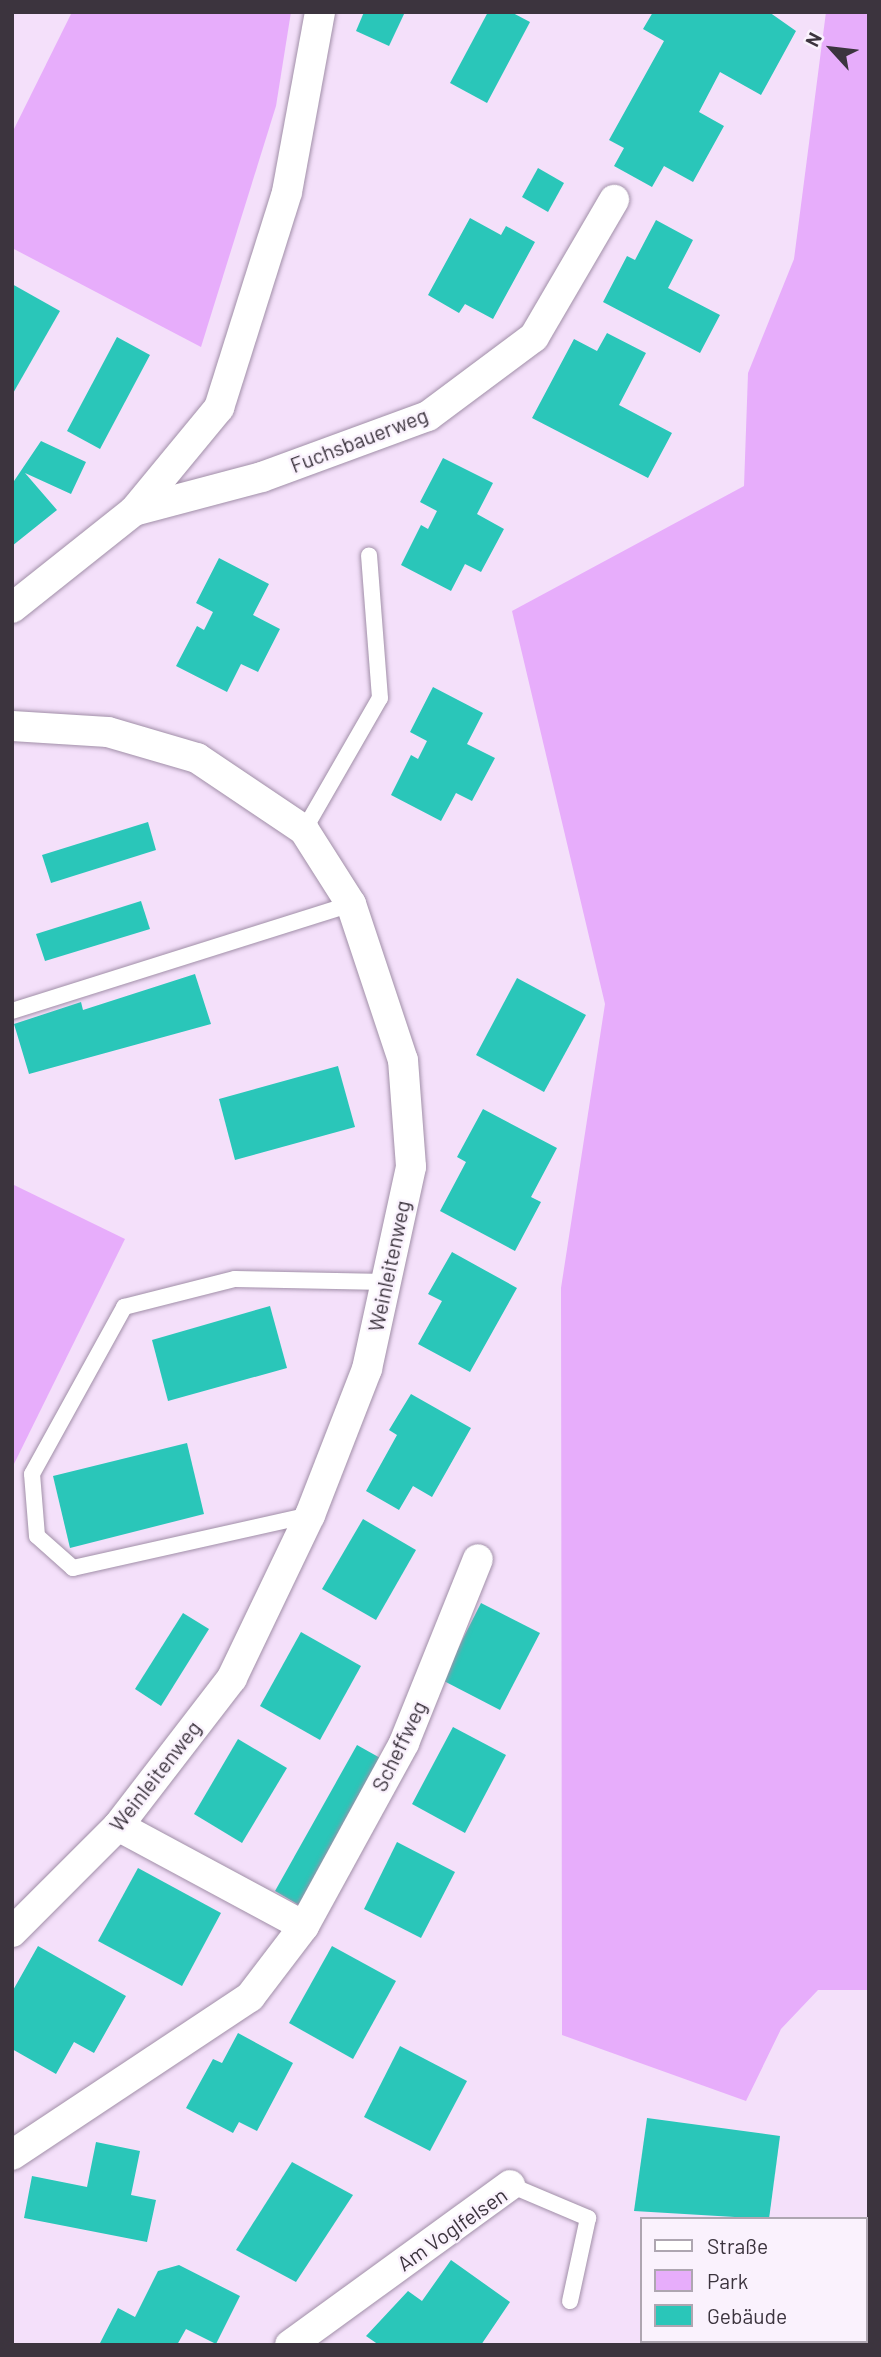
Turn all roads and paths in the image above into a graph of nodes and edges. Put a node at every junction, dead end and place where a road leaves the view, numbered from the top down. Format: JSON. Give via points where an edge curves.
{"nodes":[{"id":1,"x":320,"y":12,"type":"edge"},
{"id":2,"x":614,"y":200,"type":"dead end"},
{"id":3,"x":134,"y":511,"type":"junction"},
{"id":4,"x":369,"y":555,"type":"dead end"},
{"id":5,"x":12,"y":608,"type":"edge"},
{"id":6,"x":12,"y":726,"type":"edge"},
{"id":7,"x":304,"y":830,"type":"junction"},
{"id":8,"x":351,"y":904,"type":"junction"},
{"id":9,"x":12,"y":1011,"type":"edge"},
{"id":10,"x":386,"y":1282,"type":"junction"},
{"id":11,"x":310,"y":1515,"type":"junction"},
{"id":12,"x":478,"y":1559,"type":"dead end"},
{"id":13,"x":118,"y":1826,"type":"junction"},
{"id":14,"x":304,"y":1926,"type":"junction"},
{"id":15,"x":12,"y":1932,"type":"edge"},
{"id":16,"x":12,"y":2155,"type":"edge"},
{"id":17,"x":510,"y":2185,"type":"joint"},
{"id":18,"x":570,"y":2301,"type":"dead end"},
{"id":19,"x":290,"y":2345,"type":"edge"}],
"edges":[{"from":1,"to":3,"type":"street","name":"Fuchsbauerweg","via":[[287,192],[219,408]]},
{"from":2,"to":3,"type":"street","name":"Fuchsbauerweg","via":[[534,337],[428,416],[262,477]]},
{"from":3,"to":5,"type":"street","name":"Fuchsbauerweg"},
{"from":4,"to":7,"type":"lane","via":[[380,698]]},
{"from":6,"to":7,"type":"street","name":"Weinleitenweg","via":[[108,732],[197,758]]},
{"from":7,"to":8,"type":"street","name":"Weinleitenweg"},
{"from":8,"to":9,"type":"lane"},
{"from":8,"to":10,"type":"street","name":"Weinleitenweg","via":[[403,1060],[411,1167]]},
{"from":10,"to":11,"type":"street","name":"Weinleitenweg","via":[[368,1369]]},
{"from":10,"to":11,"type":"lane","via":[[235,1279],[124,1307],[32,1474],[37,1536],[73,1568]]},
{"from":11,"to":13,"type":"street","name":"Weinleitenweg","via":[[232,1678]]},
{"from":12,"to":14,"type":"street","name":"Scheffweg","via":[[404,1743]]},
{"from":13,"to":14,"type":"street"},
{"from":13,"to":15,"type":"street","name":"Weinleitenweg"},
{"from":14,"to":16,"type":"street","name":"Scheffweg","via":[[250,1997]]},
{"from":17,"to":18,"type":"lane","name":"Am Voglfelsen","via":[[588,2218]]},
{"from":17,"to":19,"type":"street","name":"Am Voglfelsen"}]}
